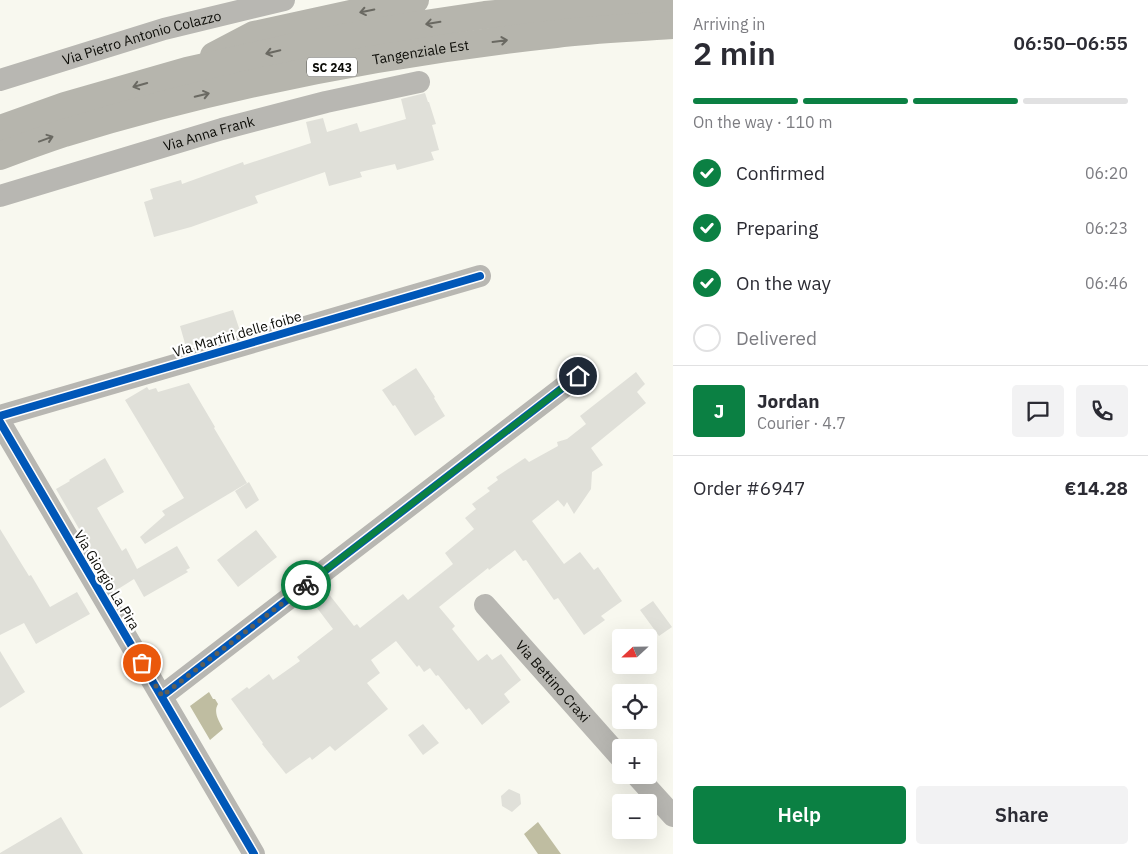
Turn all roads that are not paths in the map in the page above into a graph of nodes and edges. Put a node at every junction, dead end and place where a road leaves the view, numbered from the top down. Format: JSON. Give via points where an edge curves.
{"nodes":[{"id":1,"x":284,"y":0,"type":"edge"},
{"id":2,"x":415,"y":0,"type":"edge"},
{"id":3,"x":673,"y":0,"type":"edge"},
{"id":4,"x":673,"y":25,"type":"edge"},
{"id":5,"x":186,"y":71,"type":"junction"},
{"id":6,"x":0,"y":80,"type":"edge"},
{"id":7,"x":419,"y":82,"type":"dead end"},
{"id":8,"x":0,"y":129,"type":"edge"},
{"id":9,"x":0,"y":156,"type":"edge"},
{"id":10,"x":0,"y":196,"type":"edge"},
{"id":11,"x":480,"y":276,"type":"dead end"},
{"id":12,"x":578,"y":376,"type":"dead end"},
{"id":13,"x":0,"y":416,"type":"edge"},
{"id":14,"x":0,"y":422,"type":"edge"},
{"id":15,"x":485,"y":604,"type":"dead end"},
{"id":16,"x":162,"y":696,"type":"junction"},
{"id":17,"x":612,"y":748,"type":"edge"},
{"id":18,"x":644,"y":784,"type":"edge"},
{"id":19,"x":673,"y":816,"type":"edge"},
{"id":20,"x":254,"y":854,"type":"edge"}],
"edges":[{"from":1,"to":6,"type":"street","name":"Via Pietro Antonio Colazzo","via":[[164,29]]},
{"from":2,"to":5,"type":"highway","one_way":true,"via":[[254,35]]},
{"from":3,"to":5,"type":"highway","name":"Tangenziale Est","number":"SC 243","one_way":true,"via":[[476,16],[299,46]]},
{"from":9,"to":4,"type":"highway","name":"Tangenziale Est","number":"SC 243","one_way":true,"via":[[63,133],[186,98],[304,72],[435,49],[558,33]]},
{"from":5,"to":8,"type":"highway","name":"Tangenziale Est","number":"SC 243","one_way":true,"via":[[65,106]]},
{"from":7,"to":10,"type":"street","name":"Via Anna Frank","via":[[222,129]]},
{"from":11,"to":13,"type":"street","name":"Via Martiri delle foibe"},
{"from":12,"to":16,"type":"street"},
{"from":14,"to":16,"type":"street","name":"Via Giorgio La Pira"},
{"from":15,"to":17,"type":"street","name":"Via Bettino Craxi"},
{"from":16,"to":20,"type":"street","name":"Via Giorgio La Pira"},
{"from":18,"to":19,"type":"street"}]}
